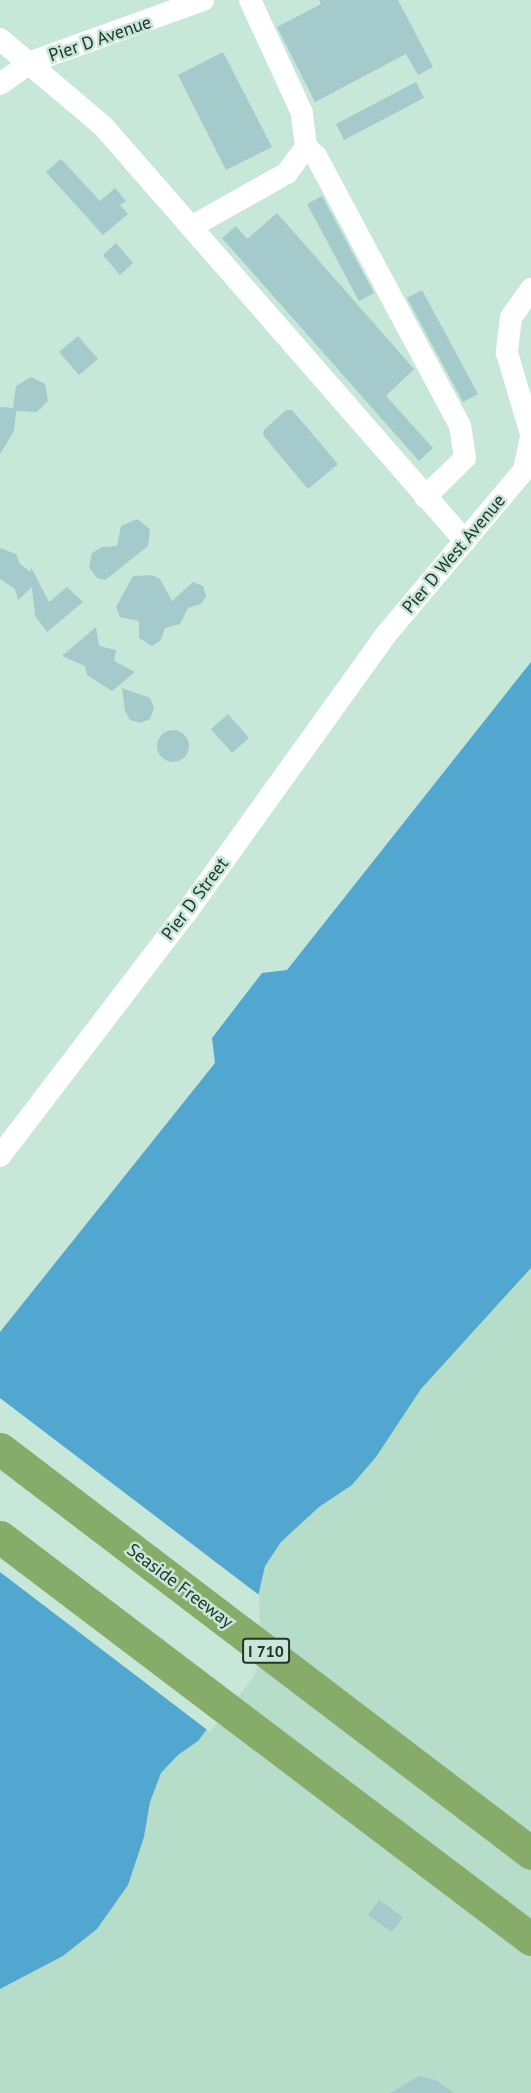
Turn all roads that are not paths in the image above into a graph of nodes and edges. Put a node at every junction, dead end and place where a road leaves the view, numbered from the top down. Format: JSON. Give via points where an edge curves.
{"nodes":[{"id":1,"x":203,"y":0,"type":"edge"},
{"id":2,"x":250,"y":0,"type":"edge"},
{"id":3,"x":0,"y":39,"type":"edge"},
{"id":4,"x":31,"y":62,"type":"junction"},
{"id":5,"x":0,"y":84,"type":"edge"},
{"id":6,"x":306,"y":147,"type":"junction"},
{"id":7,"x":191,"y":227,"type":"junction"},
{"id":8,"x":531,"y":289,"type":"edge"},
{"id":9,"x":531,"y":435,"type":"edge"},
{"id":10,"x":425,"y":497,"type":"junction"},
{"id":11,"x":465,"y":541,"type":"junction"},
{"id":12,"x":384,"y":637,"type":"joint"},
{"id":13,"x":0,"y":1156,"type":"edge"},
{"id":14,"x":0,"y":1449,"type":"edge"},
{"id":15,"x":0,"y":1537,"type":"edge"},
{"id":16,"x":531,"y":1853,"type":"edge"},
{"id":17,"x":531,"y":1940,"type":"edge"}],
"edges":[{"from":1,"to":4,"type":"street","name":"Pier D Avenue"},
{"from":2,"to":6,"type":"street","via":[[302,113]]},
{"from":3,"to":4,"type":"street"},
{"from":4,"to":5,"type":"street","name":"Pier D Avenue"},
{"from":4,"to":7,"type":"street","via":[[103,126]]},
{"from":6,"to":7,"type":"street","via":[[287,173]]},
{"from":6,"to":10,"type":"street","via":[[316,156],[460,426],[465,458]]},
{"from":7,"to":10,"type":"street"},
{"from":8,"to":9,"type":"street","name":"Pier D West Avenue","via":[[511,318],[507,353]]},
{"from":9,"to":11,"type":"street","name":"Pier D West Avenue","via":[[524,470]]},
{"from":10,"to":11,"type":"street"},
{"from":11,"to":12,"type":"street","name":"Pier D West Avenue"},
{"from":12,"to":13,"type":"street","name":"Pier D Street","via":[[186,913]]},
{"from":14,"to":16,"type":"highway","name":"Seaside Freeway","number":"I 710"},
{"from":15,"to":17,"type":"highway"}]}
